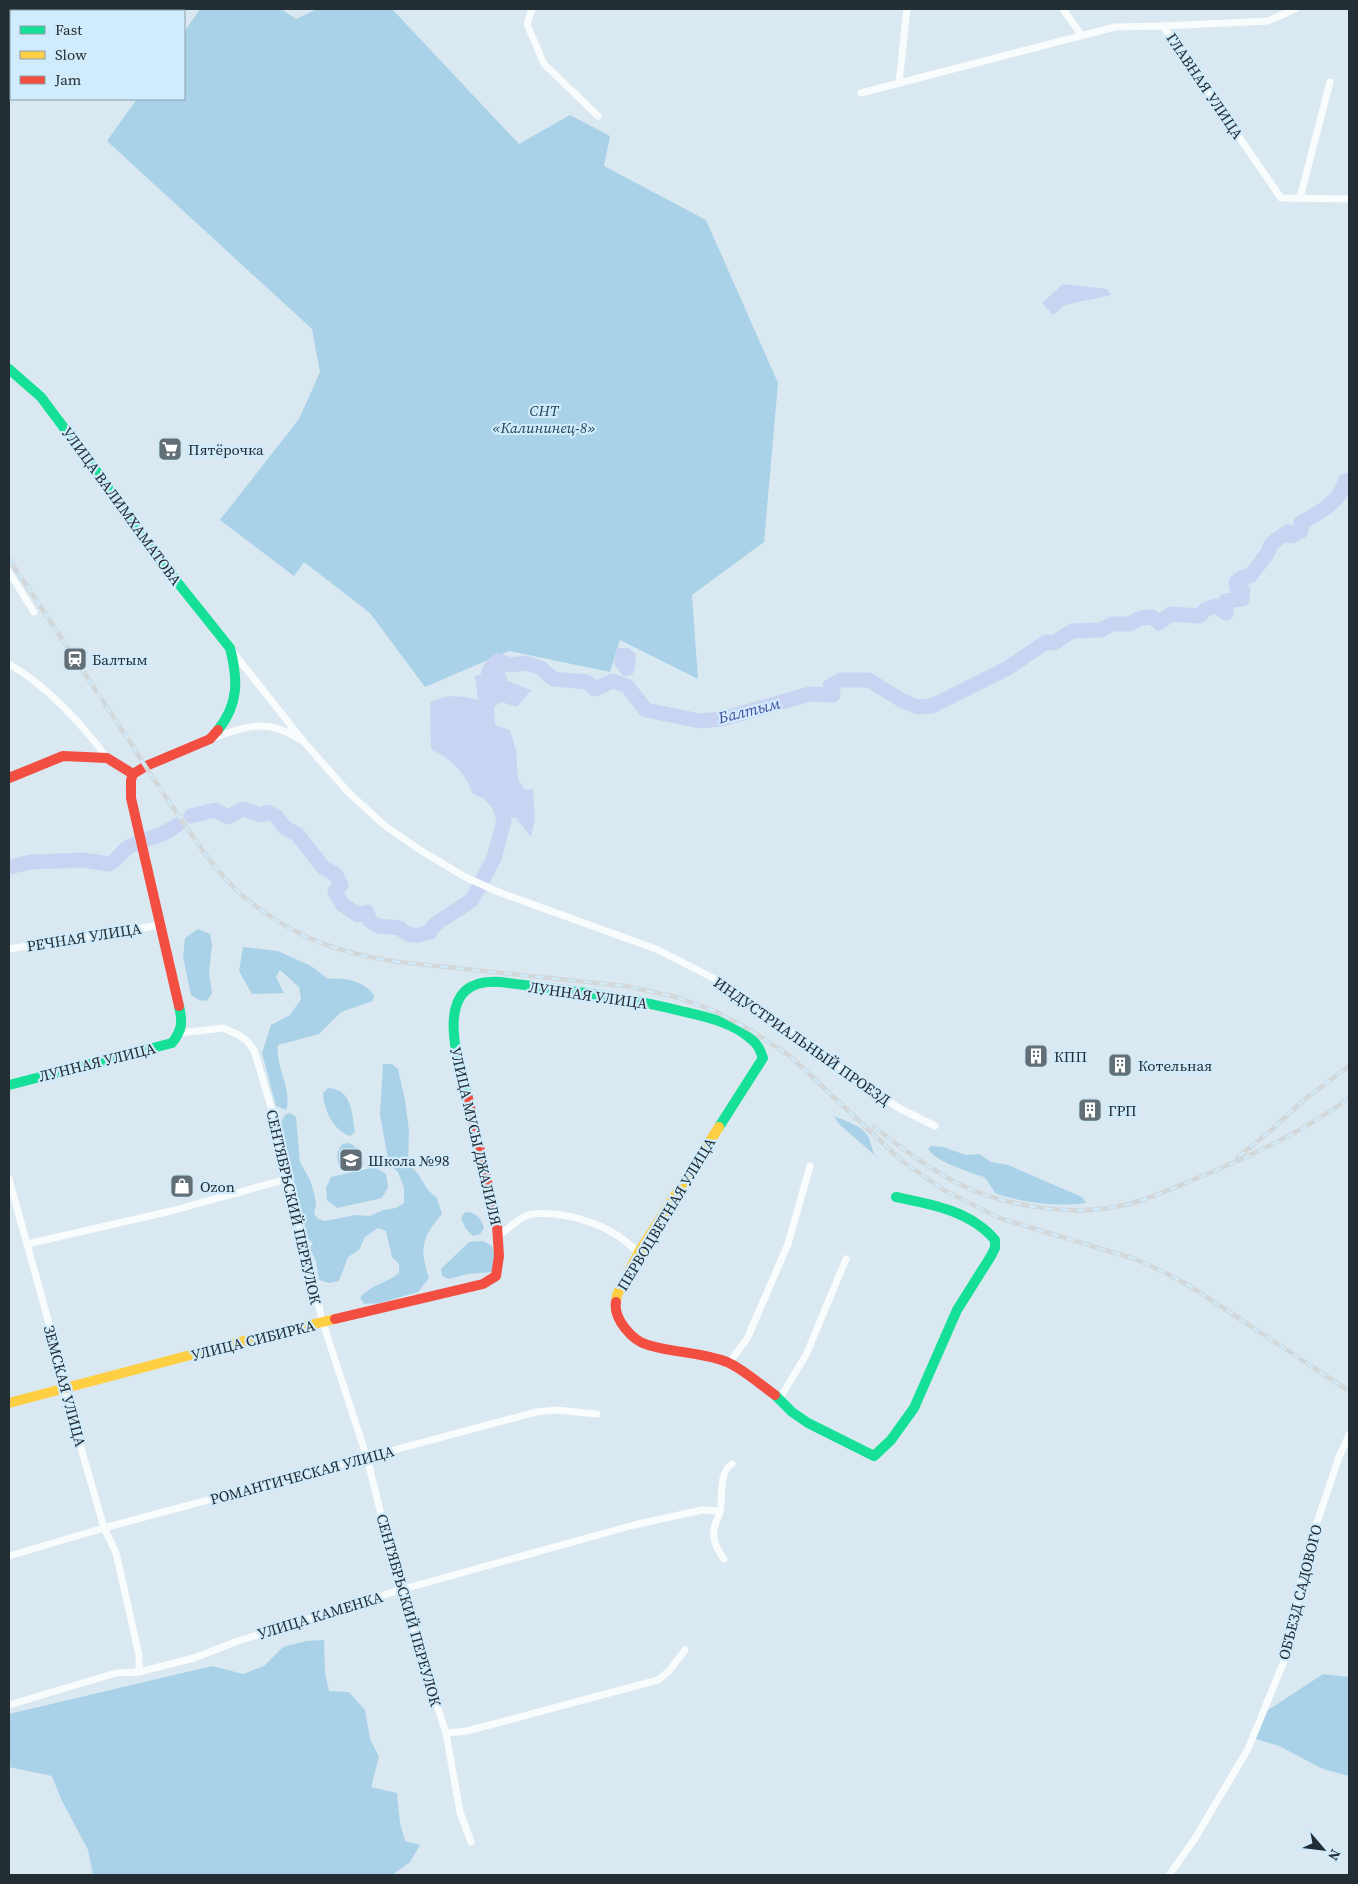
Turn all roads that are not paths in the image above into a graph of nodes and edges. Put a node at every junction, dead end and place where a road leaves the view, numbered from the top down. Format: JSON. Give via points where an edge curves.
{"nodes":[{"id":1,"x":532,"y":9,"type":"edge"},
{"id":2,"x":907,"y":9,"type":"edge"},
{"id":3,"x":1063,"y":9,"type":"edge"},
{"id":4,"x":1295,"y":9,"type":"edge"},
{"id":5,"x":1163,"y":26,"type":"junction"},
{"id":6,"x":1082,"y":36,"type":"junction"},
{"id":7,"x":1330,"y":82,"type":"dead end"},
{"id":8,"x":900,"y":83,"type":"junction"},
{"id":9,"x":861,"y":93,"type":"dead end"},
{"id":10,"x":598,"y":116,"type":"dead end"},
{"id":11,"x":1300,"y":198,"type":"junction"},
{"id":12,"x":1349,"y":198,"type":"edge"},
{"id":13,"x":9,"y":369,"type":"edge"},
{"id":14,"x":9,"y":572,"type":"edge"},
{"id":15,"x":34,"y":612,"type":"dead end"},
{"id":16,"x":230,"y":648,"type":"junction"},
{"id":17,"x":9,"y":664,"type":"edge"},
{"id":18,"x":210,"y":739,"type":"junction"},
{"id":19,"x":304,"y":742,"type":"junction"},
{"id":20,"x":107,"y":758,"type":"junction"},
{"id":21,"x":133,"y":774,"type":"junction"},
{"id":22,"x":9,"y":778,"type":"edge"},
{"id":23,"x":160,"y":925,"type":"junction"},
{"id":24,"x":9,"y":949,"type":"edge"},
{"id":25,"x":459,"y":997,"type":"joint"},
{"id":26,"x":180,"y":1033,"type":"junction"},
{"id":27,"x":763,"y":1058,"type":"joint"},
{"id":28,"x":9,"y":1084,"type":"edge"},
{"id":29,"x":935,"y":1126,"type":"dead end"},
{"id":30,"x":810,"y":1166,"type":"dead end"},
{"id":31,"x":9,"y":1179,"type":"edge"},
{"id":32,"x":287,"y":1179,"type":"junction"},
{"id":33,"x":896,"y":1197,"type":"dead end"},
{"id":34,"x":499,"y":1234,"type":"junction"},
{"id":35,"x":27,"y":1244,"type":"junction"},
{"id":36,"x":639,"y":1252,"type":"junction"},
{"id":37,"x":846,"y":1259,"type":"dead end"},
{"id":38,"x":496,"y":1276,"type":"joint"},
{"id":39,"x":323,"y":1323,"type":"junction"},
{"id":40,"x":729,"y":1363,"type":"junction"},
{"id":41,"x":64,"y":1389,"type":"junction"},
{"id":42,"x":780,"y":1398,"type":"junction"},
{"id":43,"x":9,"y":1403,"type":"edge"},
{"id":44,"x":597,"y":1414,"type":"dead end"},
{"id":45,"x":1349,"y":1435,"type":"edge"},
{"id":46,"x":367,"y":1458,"type":"junction"},
{"id":47,"x":732,"y":1464,"type":"dead end"},
{"id":48,"x":720,"y":1510,"type":"junction"},
{"id":49,"x":104,"y":1528,"type":"junction"},
{"id":50,"x":9,"y":1556,"type":"edge"},
{"id":51,"x":724,"y":1559,"type":"dead end"},
{"id":52,"x":400,"y":1590,"type":"junction"},
{"id":53,"x":685,"y":1650,"type":"dead end"},
{"id":54,"x":138,"y":1672,"type":"junction"},
{"id":55,"x":9,"y":1705,"type":"edge"},
{"id":56,"x":445,"y":1731,"type":"junction"},
{"id":57,"x":471,"y":1842,"type":"dead end"},
{"id":58,"x":1169,"y":1875,"type":"edge"}],
"edges":[{"from":1,"to":10,"type":"street","via":[[527,24],[544,64]]},
{"from":2,"to":8,"type":"street"},
{"from":3,"to":6,"type":"street"},
{"from":4,"to":5,"type":"street","via":[[1268,21]]},
{"from":5,"to":6,"type":"street","name":"ГЛАВНАЯ УЛИЦА","via":[[1115,27]]},
{"from":5,"to":11,"type":"street","name":"ГЛАВНАЯ УЛИЦА","via":[[1281,198]]},
{"from":6,"to":8,"type":"street","name":"ГЛАВНАЯ УЛИЦА"},
{"from":7,"to":11,"type":"street"},
{"from":8,"to":9,"type":"street","name":"ГЛАВНАЯ УЛИЦА"},
{"from":11,"to":12,"type":"street","name":"ГЛАВНАЯ УЛИЦА"},
{"from":13,"to":16,"type":"street","name":"УЛИЦА ВАЛИМХАМАТОВА","via":[[41,397],[142,538]]},
{"from":14,"to":15,"type":"street"},
{"from":16,"to":18,"type":"street","via":[[236,668],[231,710]]},
{"from":16,"to":19,"type":"street","name":"ИНДУСТРИАЛЬНЫЙ ПРОЕЗД"},
{"from":17,"to":20,"type":"street","via":[[52,697],[96,742]]},
{"from":18,"to":19,"type":"street","via":[[246,726],[260,725],[287,731]]},
{"from":18,"to":21,"type":"street"},
{"from":19,"to":29,"type":"street","name":"ИНДУСТРИАЛЬНЫЙ ПРОЕЗД","via":[[348,792],[384,825],[420,850],[465,877],[501,893],[656,949],[721,982],[880,1096]]},
{"from":20,"to":21,"type":"street"},
{"from":20,"to":22,"type":"street","via":[[63,756]]},
{"from":21,"to":23,"type":"street","via":[[131,798]]},
{"from":23,"to":24,"type":"street","name":"РЕЧНАЯ УЛИЦА"},
{"from":23,"to":26,"type":"street","via":[[182,1018]]},
{"from":25,"to":27,"type":"street","name":"ЛУННАЯ УЛИЦА","via":[[485,982],[606,994],[652,1003],[723,1023],[744,1033],[762,1049]]},
{"from":25,"to":34,"type":"street","name":"УЛИЦА МУСЫ ДЖАЛИЛЯ","via":[[454,1012],[454,1046],[475,1122]]},
{"from":26,"to":28,"type":"street","name":"ЛУННАЯ УЛИЦА","via":[[172,1043]]},
{"from":26,"to":32,"type":"street","name":"СЕНТЯБРЬСКИЙ ПЕРЕУЛОК","via":[[223,1028],[239,1035],[254,1050],[273,1114]]},
{"from":27,"to":36,"type":"street","name":"ПЕРВОЦВЕТНАЯ УЛИЦА"},
{"from":30,"to":40,"type":"street","via":[[788,1244],[747,1339]]},
{"from":31,"to":35,"type":"street","name":"ЗЕМСКАЯ УЛИЦА"},
{"from":32,"to":35,"type":"street","via":[[171,1211]]},
{"from":32,"to":39,"type":"street","name":"СЕНТЯБРЬСКИЙ ПЕРЕУЛОК"},
{"from":33,"to":42,"type":"street","name":"ПЕРВОЦВЕТНАЯ УЛИЦА","via":[[942,1207],[986,1230],[996,1240],[992,1254],[967,1290],[926,1386],[894,1437],[874,1456],[808,1423]]},
{"from":34,"to":36,"type":"street","via":[[529,1214],[560,1215],[579,1218],[609,1230]]},
{"from":34,"to":38,"type":"street","name":"УЛИЦА МУСЫ ДЖАЛИЛЯ","via":[[500,1265]]},
{"from":35,"to":41,"type":"street","name":"ЗЕМСКАЯ УЛИЦА"},
{"from":36,"to":40,"type":"street","name":"ПЕРВОЦВЕТНАЯ УЛИЦА","via":[[616,1295],[615,1307],[628,1331],[646,1345]]},
{"from":37,"to":42,"type":"street","via":[[806,1355]]},
{"from":38,"to":39,"type":"street","name":"УЛИЦА СИБИРКА","via":[[483,1284]]},
{"from":39,"to":41,"type":"street","name":"УЛИЦА СИБИРКА"},
{"from":39,"to":46,"type":"street","name":"СЕНТЯБРЬСКИЙ ПЕРЕУЛОК"},
{"from":40,"to":42,"type":"street","name":"ПЕРВОЦВЕТНАЯ УЛИЦА"},
{"from":41,"to":43,"type":"street","name":"УЛИЦА СИБИРКА"},
{"from":41,"to":49,"type":"street","name":"ЗЕМСКАЯ УЛИЦА"},
{"from":44,"to":46,"type":"street","name":"РОМАНТИЧЕСКАЯ УЛИЦА","via":[[556,1410],[536,1412]]},
{"from":45,"to":58,"type":"street","name":"ОБЪЕЗД САДОВОГО","via":[[1308,1549],[1283,1664],[1248,1749],[1194,1840]]},
{"from":46,"to":49,"type":"street","name":"РОМАНТИЧЕСКАЯ УЛИЦА"},
{"from":46,"to":52,"type":"street","name":"СЕНТЯБРЬСКИЙ ПЕРЕУЛОК"},
{"from":47,"to":48,"type":"street","via":[[722,1485]]},
{"from":48,"to":51,"type":"street","via":[[713,1536]]},
{"from":48,"to":52,"type":"street","name":"УЛИЦА КАМЕНКА","via":[[702,1510],[634,1525]]},
{"from":49,"to":50,"type":"street","name":"РОМАНТИЧЕСКАЯ УЛИЦА"},
{"from":49,"to":54,"type":"street","name":"ЗЕМСКАЯ УЛИЦА","via":[[116,1553],[132,1617],[139,1655]]},
{"from":52,"to":54,"type":"street","name":"УЛИЦА КАМЕНКА","via":[[194,1658]]},
{"from":52,"to":56,"type":"street","name":"СЕНТЯБРЬСКИЙ ПЕРЕУЛОК"},
{"from":53,"to":56,"type":"street","via":[[658,1680],[467,1731]]},
{"from":54,"to":55,"type":"street","name":"УЛИЦА КАМЕНКА","via":[[116,1673]]},
{"from":56,"to":57,"type":"street","name":"СЕНТЯБРЬСКИЙ ПЕРЕУЛОК","via":[[460,1812]]}]}
